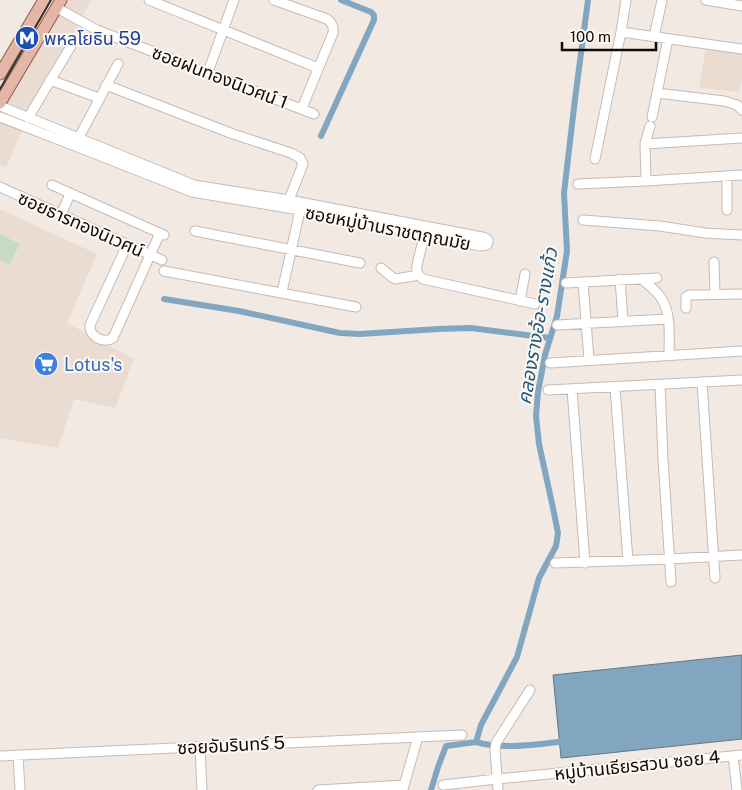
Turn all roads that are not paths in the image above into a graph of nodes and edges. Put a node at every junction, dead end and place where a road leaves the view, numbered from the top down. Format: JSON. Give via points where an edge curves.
{"nodes":[{"id":1,"x":44,"y":0,"type":"edge"},
{"id":2,"x":149,"y":0,"type":"edge"},
{"id":3,"x":234,"y":0,"type":"edge"},
{"id":4,"x":274,"y":0,"type":"edge"},
{"id":5,"x":626,"y":0,"type":"edge"},
{"id":6,"x":662,"y":0,"type":"edge"},
{"id":7,"x":706,"y":0,"type":"edge"},
{"id":8,"x":59,"y":4,"type":"edge"},
{"id":9,"x":742,"y":6,"type":"edge"},
{"id":10,"x":223,"y":29,"type":"junction"},
{"id":11,"x":621,"y":32,"type":"junction"},
{"id":12,"x":654,"y":37,"type":"junction"},
{"id":13,"x":668,"y":39,"type":"junction"},
{"id":14,"x":71,"y":46,"type":"dead end"},
{"id":15,"x":742,"y":49,"type":"edge"},
{"id":16,"x":118,"y":64,"type":"dead end"},
{"id":17,"x":318,"y":68,"type":"junction"},
{"id":18,"x":208,"y":72,"type":"junction"},
{"id":19,"x":0,"y":74,"type":"edge"},
{"id":20,"x":50,"y":80,"type":"junction"},
{"id":21,"x":106,"y":85,"type":"junction"},
{"id":22,"x":657,"y":93,"type":"junction"},
{"id":23,"x":99,"y":98,"type":"junction"},
{"id":24,"x":0,"y":105,"type":"edge"},
{"id":25,"x":302,"y":108,"type":"junction"},
{"id":26,"x":742,"y":110,"type":"edge"},
{"id":27,"x":314,"y":114,"type":"dead end"},
{"id":28,"x":0,"y":117,"type":"edge"},
{"id":29,"x":28,"y":118,"type":"junction"},
{"id":30,"x":742,"y":138,"type":"edge"},
{"id":31,"x":77,"y":142,"type":"junction"},
{"id":32,"x":645,"y":144,"type":"junction"},
{"id":33,"x":595,"y":159,"type":"dead end"},
{"id":34,"x":742,"y":174,"type":"edge"},
{"id":35,"x":728,"y":176,"type":"junction"},
{"id":36,"x":646,"y":181,"type":"junction"},
{"id":37,"x":578,"y":184,"type":"dead end"},
{"id":38,"x":52,"y":185,"type":"dead end"},
{"id":39,"x":0,"y":187,"type":"edge"},
{"id":40,"x":70,"y":194,"type":"junction"},
{"id":41,"x":246,"y":197,"type":"junction"},
{"id":42,"x":290,"y":200,"type":"junction"},
{"id":43,"x":300,"y":210,"type":"junction"},
{"id":44,"x":727,"y":210,"type":"dead end"},
{"id":45,"x":62,"y":215,"type":"junction"},
{"id":46,"x":365,"y":219,"type":"junction"},
{"id":47,"x":583,"y":220,"type":"dead end"},
{"id":48,"x":426,"y":230,"type":"junction"},
{"id":49,"x":195,"y":232,"type":"dead end"},
{"id":50,"x":742,"y":234,"type":"edge"},
{"id":51,"x":127,"y":245,"type":"junction"},
{"id":52,"x":291,"y":250,"type":"junction"},
{"id":53,"x":150,"y":255,"type":"junction"},
{"id":54,"x":162,"y":260,"type":"dead end"},
{"id":55,"x":714,"y":262,"type":"dead end"},
{"id":56,"x":360,"y":263,"type":"dead end"},
{"id":57,"x":382,"y":268,"type":"dead end"},
{"id":58,"x":164,"y":271,"type":"dead end"},
{"id":59,"x":525,"y":274,"type":"dead end"},
{"id":60,"x":419,"y":275,"type":"junction"},
{"id":61,"x":657,"y":278,"type":"dead end"},
{"id":62,"x":620,"y":279,"type":"junction"},
{"id":63,"x":642,"y":279,"type":"junction"},
{"id":64,"x":583,"y":282,"type":"junction"},
{"id":65,"x":566,"y":283,"type":"dead end"},
{"id":66,"x":282,"y":292,"type":"junction"},
{"id":67,"x":715,"y":294,"type":"junction"},
{"id":68,"x":742,"y":294,"type":"edge"},
{"id":69,"x":520,"y":301,"type":"junction"},
{"id":70,"x":535,"y":304,"type":"dead end"},
{"id":71,"x":356,"y":307,"type":"dead end"},
{"id":72,"x":686,"y":308,"type":"dead end"},
{"id":73,"x":668,"y":319,"type":"junction"},
{"id":74,"x":623,"y":322,"type":"junction"},
{"id":75,"x":586,"y":323,"type":"junction"},
{"id":76,"x":557,"y":325,"type":"dead end"},
{"id":77,"x":742,"y":351,"type":"edge"},
{"id":78,"x":670,"y":355,"type":"junction"},
{"id":79,"x":588,"y":360,"type":"junction"},
{"id":80,"x":550,"y":362,"type":"dead end"},
{"id":81,"x":742,"y":380,"type":"edge"},
{"id":82,"x":702,"y":382,"type":"junction"},
{"id":83,"x":660,"y":385,"type":"junction"},
{"id":84,"x":615,"y":387,"type":"junction"},
{"id":85,"x":572,"y":389,"type":"junction"},
{"id":86,"x":548,"y":390,"type":"dead end"},
{"id":87,"x":742,"y":555,"type":"edge"},
{"id":88,"x":714,"y":557,"type":"junction"},
{"id":89,"x":670,"y":559,"type":"junction"},
{"id":90,"x":628,"y":561,"type":"junction"},
{"id":91,"x":585,"y":562,"type":"junction"},
{"id":92,"x":555,"y":563,"type":"dead end"},
{"id":93,"x":714,"y":578,"type":"dead end"},
{"id":94,"x":671,"y":582,"type":"dead end"},
{"id":95,"x":530,"y":690,"type":"dead end"},
{"id":96,"x":462,"y":735,"type":"dead end"},
{"id":97,"x":418,"y":737,"type":"junction"},
{"id":98,"x":200,"y":747,"type":"junction"},
{"id":99,"x":18,"y":755,"type":"junction"},
{"id":100,"x":738,"y":755,"type":"edge"},
{"id":101,"x":0,"y":756,"type":"edge"},
{"id":102,"x":497,"y":779,"type":"junction"},
{"id":103,"x":443,"y":785,"type":"dead end"},
{"id":104,"x":454,"y":787,"type":"edge"},
{"id":105,"x":404,"y":788,"type":"edge"},
{"id":106,"x":20,"y":790,"type":"edge"},
{"id":107,"x":202,"y":790,"type":"edge"},
{"id":108,"x":318,"y":790,"type":"edge"},
{"id":109,"x":498,"y":790,"type":"edge"},
{"id":110,"x":737,"y":790,"type":"edge"}],
"edges":[{"from":1,"to":19,"type":"main road"},
{"from":2,"to":10,"type":"street"},
{"from":3,"to":10,"type":"street"},
{"from":4,"to":17,"type":"street","via":[[327,19],[332,24],[333,33]]},
{"from":5,"to":11,"type":"street"},
{"from":6,"to":12,"type":"street"},
{"from":7,"to":9,"type":"street"},
{"from":8,"to":18,"type":"street","name":"ซอยฝนทองนิเวศน์ 1","via":[[97,30]]},
{"from":8,"to":24,"type":"main road"},
{"from":10,"to":17,"type":"street"},
{"from":10,"to":18,"type":"street"},
{"from":11,"to":12,"type":"street"},
{"from":11,"to":33,"type":"street"},
{"from":12,"to":13,"type":"street"},
{"from":13,"to":15,"type":"street"},
{"from":13,"to":22,"type":"street"},
{"from":14,"to":20,"type":"street"},
{"from":16,"to":21,"type":"street"},
{"from":17,"to":25,"type":"street"},
{"from":18,"to":25,"type":"street","name":"ซอยฝนทองนิเวศน์ 1"},
{"from":20,"to":23,"type":"street"},
{"from":20,"to":29,"type":"street"},
{"from":21,"to":23,"type":"street"},
{"from":21,"to":42,"type":"street","via":[[300,158],[302,164]]},
{"from":22,"to":26,"type":"street","via":[[724,100]]},
{"from":22,"to":32,"type":"street"},
{"from":23,"to":31,"type":"street"},
{"from":24,"to":29,"type":"street","name":"ซอยหมู่บ้านราชตฤณมัย"},
{"from":25,"to":27,"type":"street","name":"ซอยฝนทองนิเวศน์ 1"},
{"from":28,"to":31,"type":"street","name":"ซอยหมู่บ้านราชตฤณมัย"},
{"from":29,"to":31,"type":"street","name":"ซอยหมู่บ้านราชตฤณมัย"},
{"from":30,"to":32,"type":"street"},
{"from":31,"to":41,"type":"street","name":"ซอยหมู่บ้านราชตฤณมัย","via":[[184,190]]},
{"from":32,"to":36,"type":"street"},
{"from":34,"to":35,"type":"street"},
{"from":35,"to":36,"type":"street"},
{"from":35,"to":44,"type":"street"},
{"from":36,"to":37,"type":"street"},
{"from":38,"to":40,"type":"street"},
{"from":39,"to":45,"type":"street","name":"ซอยธารทองนิเวศน์"},
{"from":40,"to":45,"type":"street"},
{"from":40,"to":53,"type":"street","via":[[162,234]]},
{"from":41,"to":42,"type":"street","name":"ซอยหมู่บ้านราชตฤณมัย"},
{"from":41,"to":43,"type":"street","name":"ซอยหมู่บ้านราชตฤณมัย"},
{"from":42,"to":46,"type":"street","name":"ซอยหมู่บ้านราชตฤณมัย"},
{"from":43,"to":46,"type":"street","name":"ซอยหมู่บ้านราชตฤณมัย"},
{"from":43,"to":52,"type":"street"},
{"from":45,"to":51,"type":"street","name":"ซอยธารทองนิเวศน์"},
{"from":46,"to":48,"type":"street","name":"ซอยหมู่บ้านราชตฤณมัย"},
{"from":47,"to":50,"type":"street"},
{"from":48,"to":48,"type":"street","name":"ซอยหมู่บ้านราชตฤณมัย","via":[[482,237],[488,243],[480,246]]},
{"from":48,"to":60,"type":"street","via":[[416,271]]},
{"from":49,"to":52,"type":"street"},
{"from":51,"to":53,"type":"street","name":"ซอยธารทองนิเวศน์"},
{"from":51,"to":53,"type":"street","via":[[90,325],[93,336],[106,341],[113,338]]},
{"from":52,"to":56,"type":"street"},
{"from":52,"to":66,"type":"street"},
{"from":53,"to":54,"type":"street","name":"ซอยธารทองนิเวศน์"},
{"from":55,"to":67,"type":"street"},
{"from":57,"to":60,"type":"street","via":[[396,279]]},
{"from":58,"to":66,"type":"street"},
{"from":59,"to":69,"type":"street"},
{"from":60,"to":69,"type":"street","via":[[423,279]]},
{"from":61,"to":63,"type":"street"},
{"from":62,"to":63,"type":"street"},
{"from":62,"to":64,"type":"street"},
{"from":62,"to":74,"type":"street"},
{"from":63,"to":73,"type":"street","via":[[664,302]]},
{"from":64,"to":65,"type":"street"},
{"from":64,"to":75,"type":"street"},
{"from":66,"to":71,"type":"street"},
{"from":67,"to":68,"type":"street"},
{"from":67,"to":72,"type":"street","via":[[687,296]]},
{"from":69,"to":70,"type":"street"},
{"from":73,"to":74,"type":"street"},
{"from":73,"to":78,"type":"street"},
{"from":74,"to":75,"type":"street"},
{"from":75,"to":76,"type":"street"},
{"from":75,"to":79,"type":"street"},
{"from":77,"to":78,"type":"street"},
{"from":78,"to":79,"type":"street"},
{"from":79,"to":80,"type":"street"},
{"from":81,"to":82,"type":"street"},
{"from":82,"to":83,"type":"street"},
{"from":82,"to":88,"type":"street"},
{"from":83,"to":84,"type":"street"},
{"from":83,"to":89,"type":"street"},
{"from":84,"to":85,"type":"street"},
{"from":84,"to":90,"type":"street"},
{"from":85,"to":86,"type":"street"},
{"from":85,"to":91,"type":"street"},
{"from":87,"to":88,"type":"street"},
{"from":88,"to":89,"type":"street"},
{"from":88,"to":93,"type":"street"},
{"from":89,"to":90,"type":"street"},
{"from":89,"to":94,"type":"street"},
{"from":90,"to":91,"type":"street"},
{"from":91,"to":92,"type":"street"},
{"from":95,"to":102,"type":"street","via":[[496,746]]},
{"from":96,"to":97,"type":"street","name":"ซอยอัมรินทร์ 5"},
{"from":97,"to":98,"type":"street","name":"ซอยอัมรินทร์ 5"},
{"from":97,"to":105,"type":"street"},
{"from":98,"to":99,"type":"street","name":"ซอยอัมรินทร์ 5"},
{"from":98,"to":107,"type":"street"},
{"from":99,"to":101,"type":"street","name":"ซอยอัมรินทร์ 5"},
{"from":99,"to":106,"type":"street"},
{"from":100,"to":102,"type":"street","name":"หมู่บ้านเธียรสวน ซอย 4"},
{"from":100,"to":110,"type":"street"},
{"from":102,"to":104,"type":"street","name":"หมู่บ้านเธียรสวน ซอย 4"},
{"from":102,"to":109,"type":"street"},
{"from":103,"to":104,"type":"street","name":"หมู่บ้านเธียรสวน ซอย 4"},
{"from":105,"to":108,"type":"street"}]}
